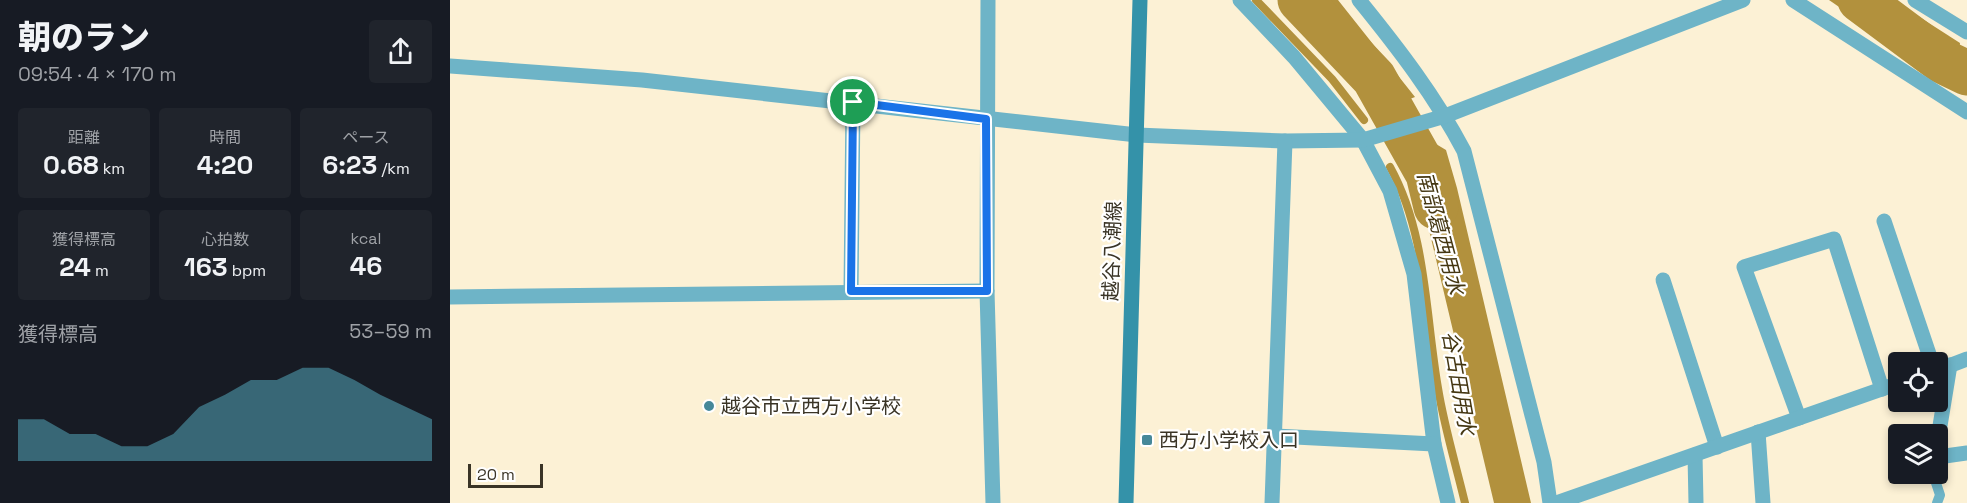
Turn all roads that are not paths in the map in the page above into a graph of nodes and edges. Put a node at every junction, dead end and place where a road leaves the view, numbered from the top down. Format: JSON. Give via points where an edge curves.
{"nodes":[{"id":1,"x":988,"y":0,"type":"edge"},
{"id":2,"x":1140,"y":0,"type":"edge"},
{"id":3,"x":1240,"y":0,"type":"edge"},
{"id":4,"x":1359,"y":0,"type":"edge"},
{"id":5,"x":1743,"y":0,"type":"edge"},
{"id":6,"x":1793,"y":0,"type":"edge"},
{"id":7,"x":1916,"y":0,"type":"edge"},
{"id":8,"x":1967,"y":32,"type":"edge"},
{"id":9,"x":450,"y":66,"type":"edge"},
{"id":10,"x":853,"y":102,"type":"junction"},
{"id":11,"x":1967,"y":112,"type":"edge"},
{"id":12,"x":1445,"y":116,"type":"junction"},
{"id":13,"x":1967,"y":118,"type":"edge"},
{"id":14,"x":986,"y":119,"type":"junction"},
{"id":15,"x":1967,"y":124,"type":"edge"},
{"id":16,"x":1137,"y":135,"type":"junction"},
{"id":17,"x":1363,"y":140,"type":"junction"},
{"id":18,"x":1285,"y":141,"type":"junction"},
{"id":19,"x":1884,"y":221,"type":"dead end"},
{"id":20,"x":1663,"y":280,"type":"dead end"},
{"id":21,"x":851,"y":291,"type":"junction"},
{"id":22,"x":987,"y":291,"type":"junction"},
{"id":23,"x":450,"y":297,"type":"edge"},
{"id":24,"x":1928,"y":352,"type":"edge"},
{"id":25,"x":1967,"y":359,"type":"edge"},
{"id":26,"x":1948,"y":366,"type":"edge"},
{"id":27,"x":1888,"y":387,"type":"edge"},
{"id":28,"x":1882,"y":389,"type":"junction"},
{"id":29,"x":1798,"y":418,"type":"junction"},
{"id":30,"x":1758,"y":432,"type":"junction"},
{"id":31,"x":1275,"y":436,"type":"junction"},
{"id":32,"x":1434,"y":444,"type":"junction"},
{"id":33,"x":1717,"y":447,"type":"junction"},
{"id":34,"x":1967,"y":453,"type":"edge"},
{"id":35,"x":1695,"y":454,"type":"junction"},
{"id":36,"x":1948,"y":456,"type":"edge"},
{"id":37,"x":1936,"y":484,"type":"edge"},
{"id":38,"x":993,"y":503,"type":"edge"},
{"id":39,"x":1126,"y":503,"type":"edge"},
{"id":40,"x":1272,"y":503,"type":"edge"},
{"id":41,"x":1448,"y":503,"type":"edge"},
{"id":42,"x":1550,"y":503,"type":"edge"},
{"id":43,"x":1556,"y":503,"type":"edge"},
{"id":44,"x":1696,"y":503,"type":"edge"},
{"id":45,"x":1763,"y":503,"type":"edge"},
{"id":46,"x":1937,"y":503,"type":"edge"}],
"edges":[{"from":1,"to":14,"type":"street"},
{"from":2,"to":16,"type":"main road","name":"越谷八潮線"},
{"from":3,"to":17,"type":"street"},
{"from":4,"to":12,"type":"street","via":[[1412,66]]},
{"from":5,"to":12,"type":"street"},
{"from":6,"to":11,"type":"street"},
{"from":7,"to":8,"type":"street"},
{"from":9,"to":10,"type":"street","via":[[642,80]]},
{"from":10,"to":14,"type":"street"},
{"from":10,"to":21,"type":"street"},
{"from":12,"to":17,"type":"street"},
{"from":12,"to":42,"type":"street","via":[[1464,151],[1544,462]]},
{"from":13,"to":15,"type":"street"},
{"from":14,"to":16,"type":"street"},
{"from":14,"to":22,"type":"street"},
{"from":16,"to":18,"type":"street"},
{"from":16,"to":39,"type":"main road","name":"越谷八潮線"},
{"from":17,"to":18,"type":"street"},
{"from":17,"to":32,"type":"street","via":[[1390,191],[1414,274]]},
{"from":18,"to":31,"type":"street"},
{"from":19,"to":24,"type":"street"},
{"from":20,"to":33,"type":"street"},
{"from":21,"to":22,"type":"street"},
{"from":21,"to":23,"type":"street"},
{"from":22,"to":38,"type":"street"},
{"from":25,"to":26,"type":"street"},
{"from":27,"to":28,"type":"street"},
{"from":28,"to":29,"type":"street"},
{"from":28,"to":29,"type":"street","via":[[1834,239],[1744,267]]},
{"from":29,"to":30,"type":"street"},
{"from":30,"to":33,"type":"street"},
{"from":30,"to":45,"type":"street"},
{"from":31,"to":32,"type":"street"},
{"from":31,"to":40,"type":"street"},
{"from":32,"to":41,"type":"street"},
{"from":33,"to":35,"type":"street"},
{"from":34,"to":36,"type":"street"},
{"from":35,"to":43,"type":"street"},
{"from":35,"to":44,"type":"street"},
{"from":37,"to":46,"type":"lane","via":[[1940,495]]}]}
